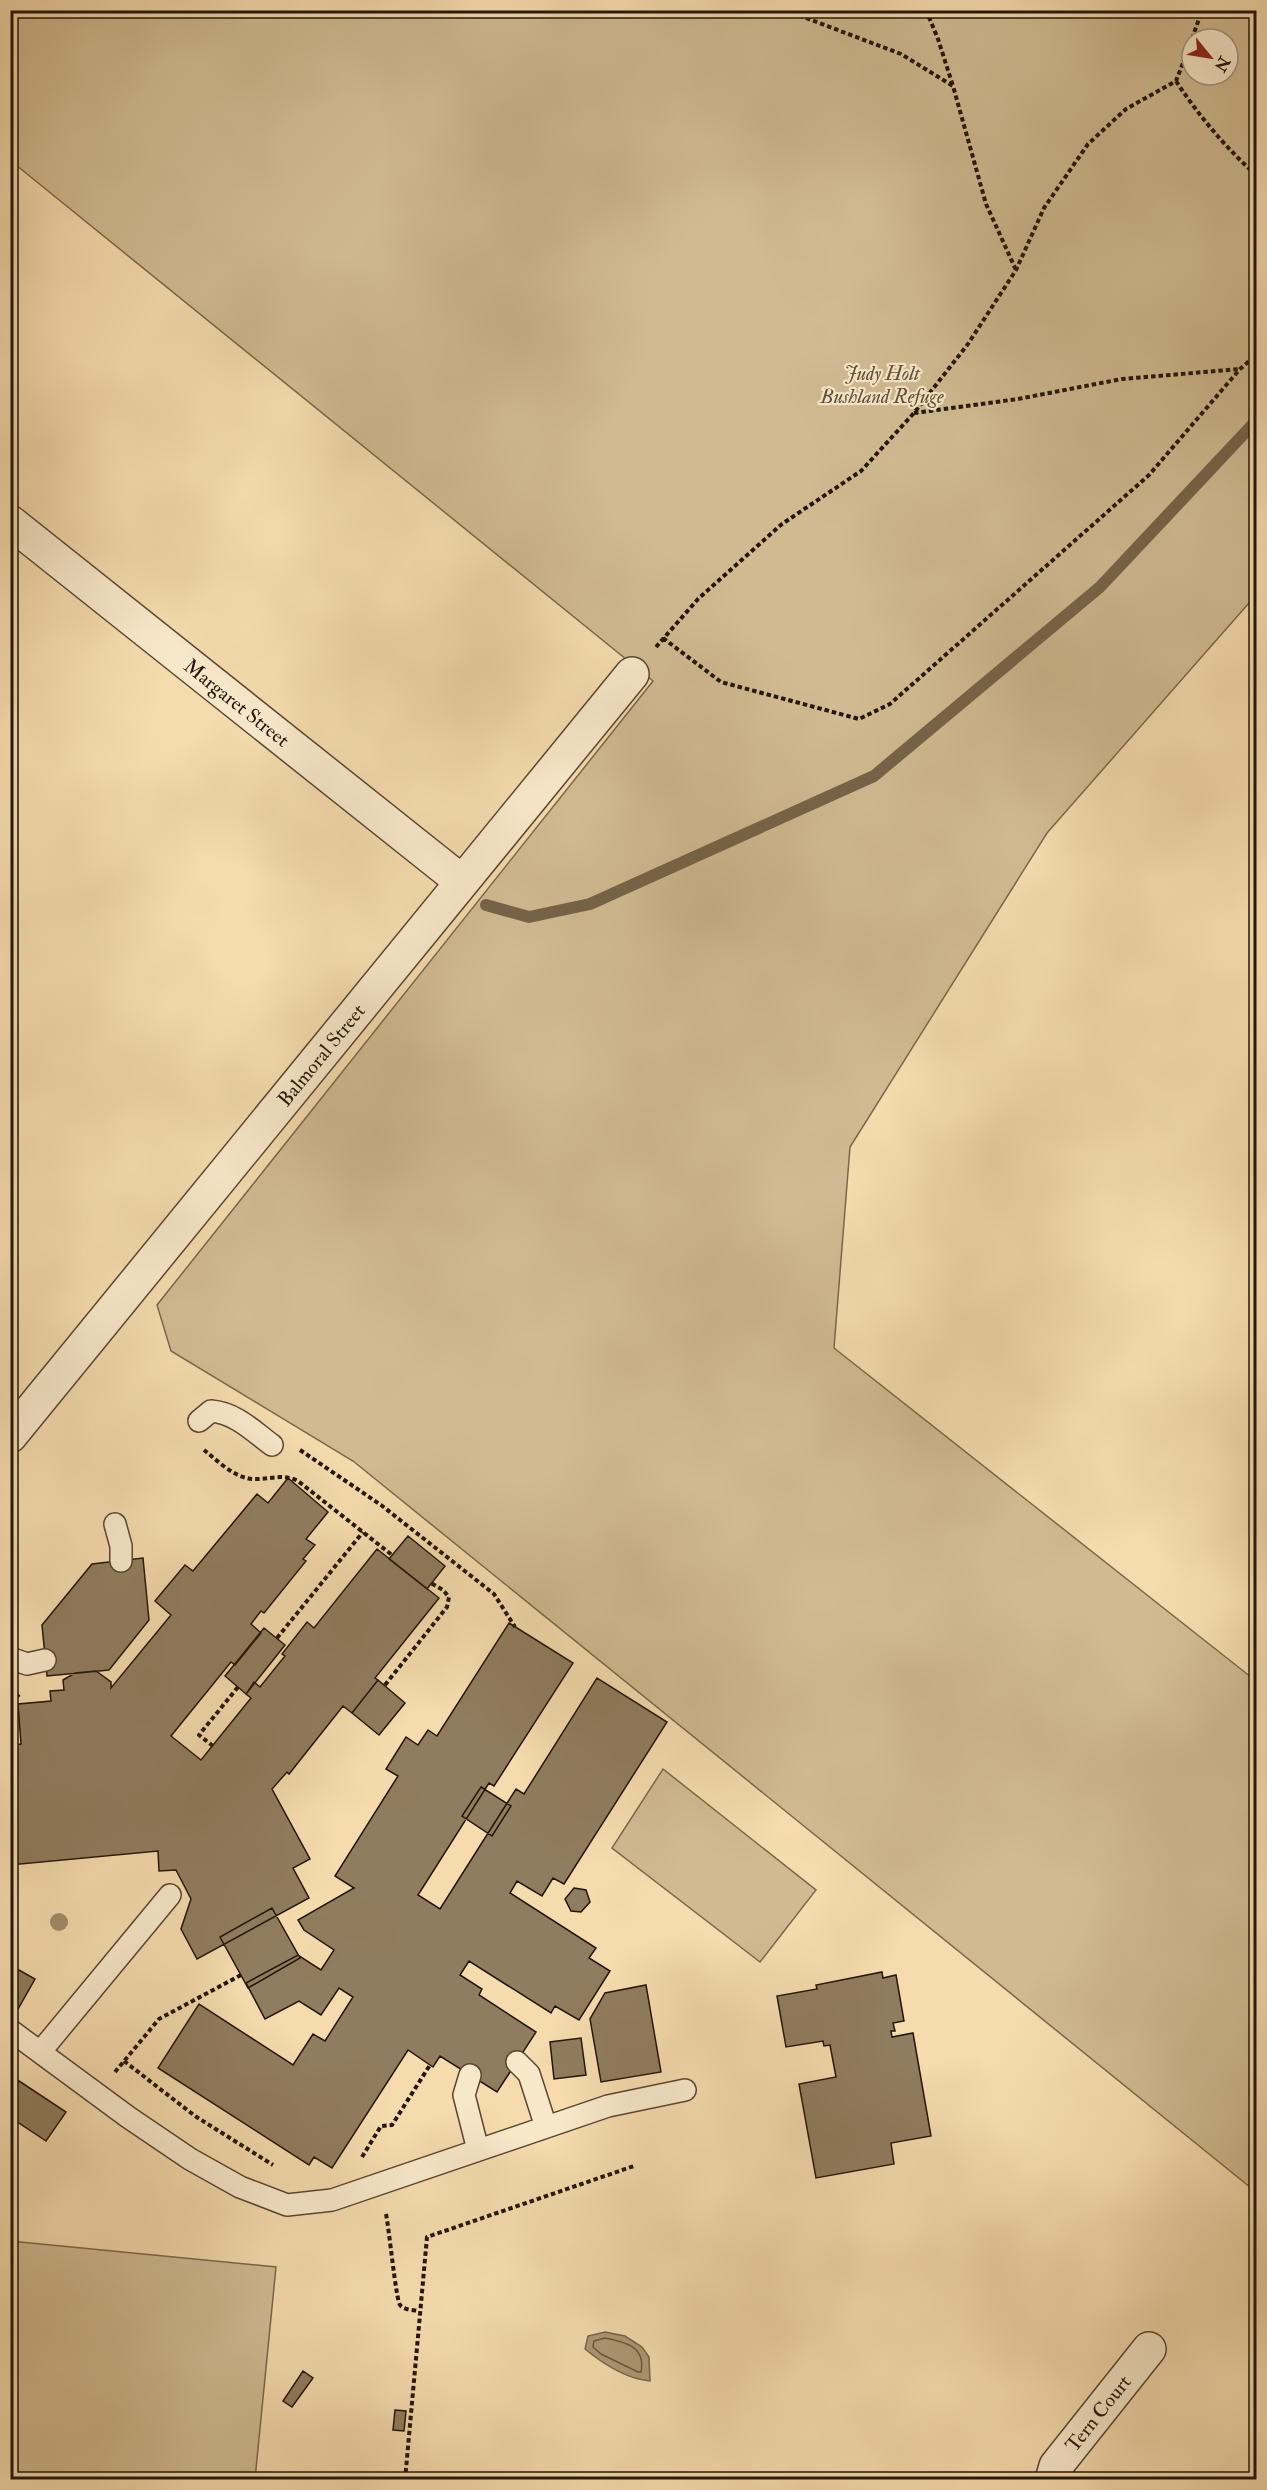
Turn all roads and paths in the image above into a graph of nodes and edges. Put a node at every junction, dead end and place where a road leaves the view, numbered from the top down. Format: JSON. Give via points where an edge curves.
{"nodes":[{"id":1,"x":785,"y":10,"type":"edge"},
{"id":2,"x":926,"y":10,"type":"edge"},
{"id":3,"x":1202,"y":10,"type":"edge"},
{"id":4,"x":1196,"y":27,"type":"edge"},
{"id":5,"x":1180,"y":71,"type":"edge"},
{"id":6,"x":1176,"y":81,"type":"junction"},
{"id":7,"x":953,"y":86,"type":"junction"},
{"id":8,"x":1257,"y":175,"type":"edge"},
{"id":9,"x":1016,"y":270,"type":"junction"},
{"id":10,"x":1257,"y":355,"type":"edge"},
{"id":11,"x":1240,"y":369,"type":"junction"},
{"id":12,"x":914,"y":413,"type":"junction"},
{"id":13,"x":14,"y":532,"type":"edge"},
{"id":14,"x":663,"y":638,"type":"junction"},
{"id":15,"x":632,"y":674,"type":"joint"},
{"id":16,"x":461,"y":882,"type":"junction"},
{"id":17,"x":199,"y":1421,"type":"dead end"},
{"id":18,"x":10,"y":1436,"type":"edge"},
{"id":19,"x":272,"y":1445,"type":"joint"},
{"id":20,"x":202,"y":1448,"type":"dead end"},
{"id":21,"x":115,"y":1524,"type":"dead end"},
{"id":22,"x":363,"y":1532,"type":"junction"},
{"id":23,"x":392,"y":1555,"type":"dead end"},
{"id":24,"x":121,"y":1561,"type":"dead end"},
{"id":25,"x":431,"y":1583,"type":"dead end"},
{"id":26,"x":515,"y":1627,"type":"dead end"},
{"id":27,"x":277,"y":1638,"type":"dead end"},
{"id":28,"x":10,"y":1659,"type":"edge"},
{"id":29,"x":45,"y":1660,"type":"dead end"},
{"id":30,"x":385,"y":1685,"type":"dead end"},
{"id":31,"x":238,"y":1687,"type":"dead end"},
{"id":32,"x":213,"y":1746,"type":"dead end"},
{"id":33,"x":170,"y":1895,"type":"dead end"},
{"id":34,"x":241,"y":1975,"type":"dead end"},
{"id":35,"x":10,"y":2030,"type":"edge"},
{"id":36,"x":41,"y":2051,"type":"junction"},
{"id":37,"x":124,"y":2061,"type":"junction"},
{"id":38,"x":517,"y":2062,"type":"dead end"},
{"id":39,"x":430,"y":2065,"type":"dead end"},
{"id":40,"x":470,"y":2075,"type":"dead end"},
{"id":41,"x":685,"y":2090,"type":"dead end"},
{"id":42,"x":98,"y":2093,"type":"junction"},
{"id":43,"x":546,"y":2127,"type":"junction"},
{"id":44,"x":478,"y":2150,"type":"junction"},
{"id":45,"x":360,"y":2160,"type":"dead end"},
{"id":46,"x":634,"y":2166,"type":"dead end"},
{"id":47,"x":281,"y":2169,"type":"dead end"},
{"id":48,"x":379,"y":2184,"type":"junction"},
{"id":49,"x":419,"y":2311,"type":"junction"},
{"id":50,"x":1149,"y":2349,"type":"dead end"},
{"id":51,"x":405,"y":2480,"type":"edge"},
{"id":52,"x":1052,"y":2480,"type":"edge"}],
"edges":[{"from":1,"to":7,"type":"path","via":[[901,54]]},
{"from":2,"to":7,"type":"path"},
{"from":3,"to":4,"type":"path"},
{"from":5,"to":6,"type":"path"},
{"from":6,"to":8,"type":"path","via":[[1197,114]]},
{"from":6,"to":9,"type":"path","via":[[1126,109],[1088,144],[1044,208]]},
{"from":7,"to":9,"type":"path","via":[[986,204]]},
{"from":9,"to":12,"type":"path","via":[[968,344]]},
{"from":10,"to":11,"type":"path"},
{"from":11,"to":12,"type":"path","via":[[1122,380]]},
{"from":11,"to":14,"type":"path","via":[[1149,475],[890,704],[859,719],[721,682]]},
{"from":12,"to":14,"type":"path","via":[[861,471],[782,524],[698,599]]},
{"from":13,"to":16,"type":"street","name":"Margaret Street"},
{"from":14,"to":15,"type":"path"},
{"from":15,"to":16,"type":"street","name":"Balmoral Street"},
{"from":16,"to":18,"type":"street","name":"Balmoral Street"},
{"from":17,"to":19,"type":"lane","via":[[211,1411],[222,1412]]},
{"from":19,"to":26,"type":"path","via":[[281,1439],[381,1505],[494,1594]]},
{"from":20,"to":22,"type":"path","via":[[238,1475],[252,1479],[288,1475],[298,1480]]},
{"from":21,"to":24,"type":"lane"},
{"from":22,"to":23,"type":"path"},
{"from":22,"to":27,"type":"path"},
{"from":25,"to":30,"type":"path","via":[[449,1597],[447,1607]]},
{"from":28,"to":29,"type":"lane","via":[[27,1664]]},
{"from":31,"to":32,"type":"path","via":[[200,1735]]},
{"from":33,"to":36,"type":"lane"},
{"from":34,"to":37,"type":"path","via":[[159,2019]]},
{"from":35,"to":36,"type":"lane"},
{"from":36,"to":42,"type":"lane"},
{"from":37,"to":42,"type":"path"},
{"from":37,"to":47,"type":"path","via":[[195,2116]]},
{"from":38,"to":43,"type":"lane","via":[[530,2074]]},
{"from":39,"to":45,"type":"path","via":[[392,2125],[381,2126]]},
{"from":40,"to":44,"type":"lane","via":[[464,2095]]},
{"from":41,"to":43,"type":"lane","via":[[608,2106]]},
{"from":42,"to":48,"type":"lane","via":[[190,2159],[240,2187],[287,2205],[332,2200]]},
{"from":43,"to":44,"type":"lane"},
{"from":44,"to":48,"type":"lane"},
{"from":46,"to":49,"type":"path","via":[[431,2234],[424,2244]]},
{"from":48,"to":49,"type":"path","via":[[400,2305]]},
{"from":49,"to":51,"type":"path"},
{"from":50,"to":52,"type":"street","name":"Tern Court","via":[[1056,2466]]}]}
